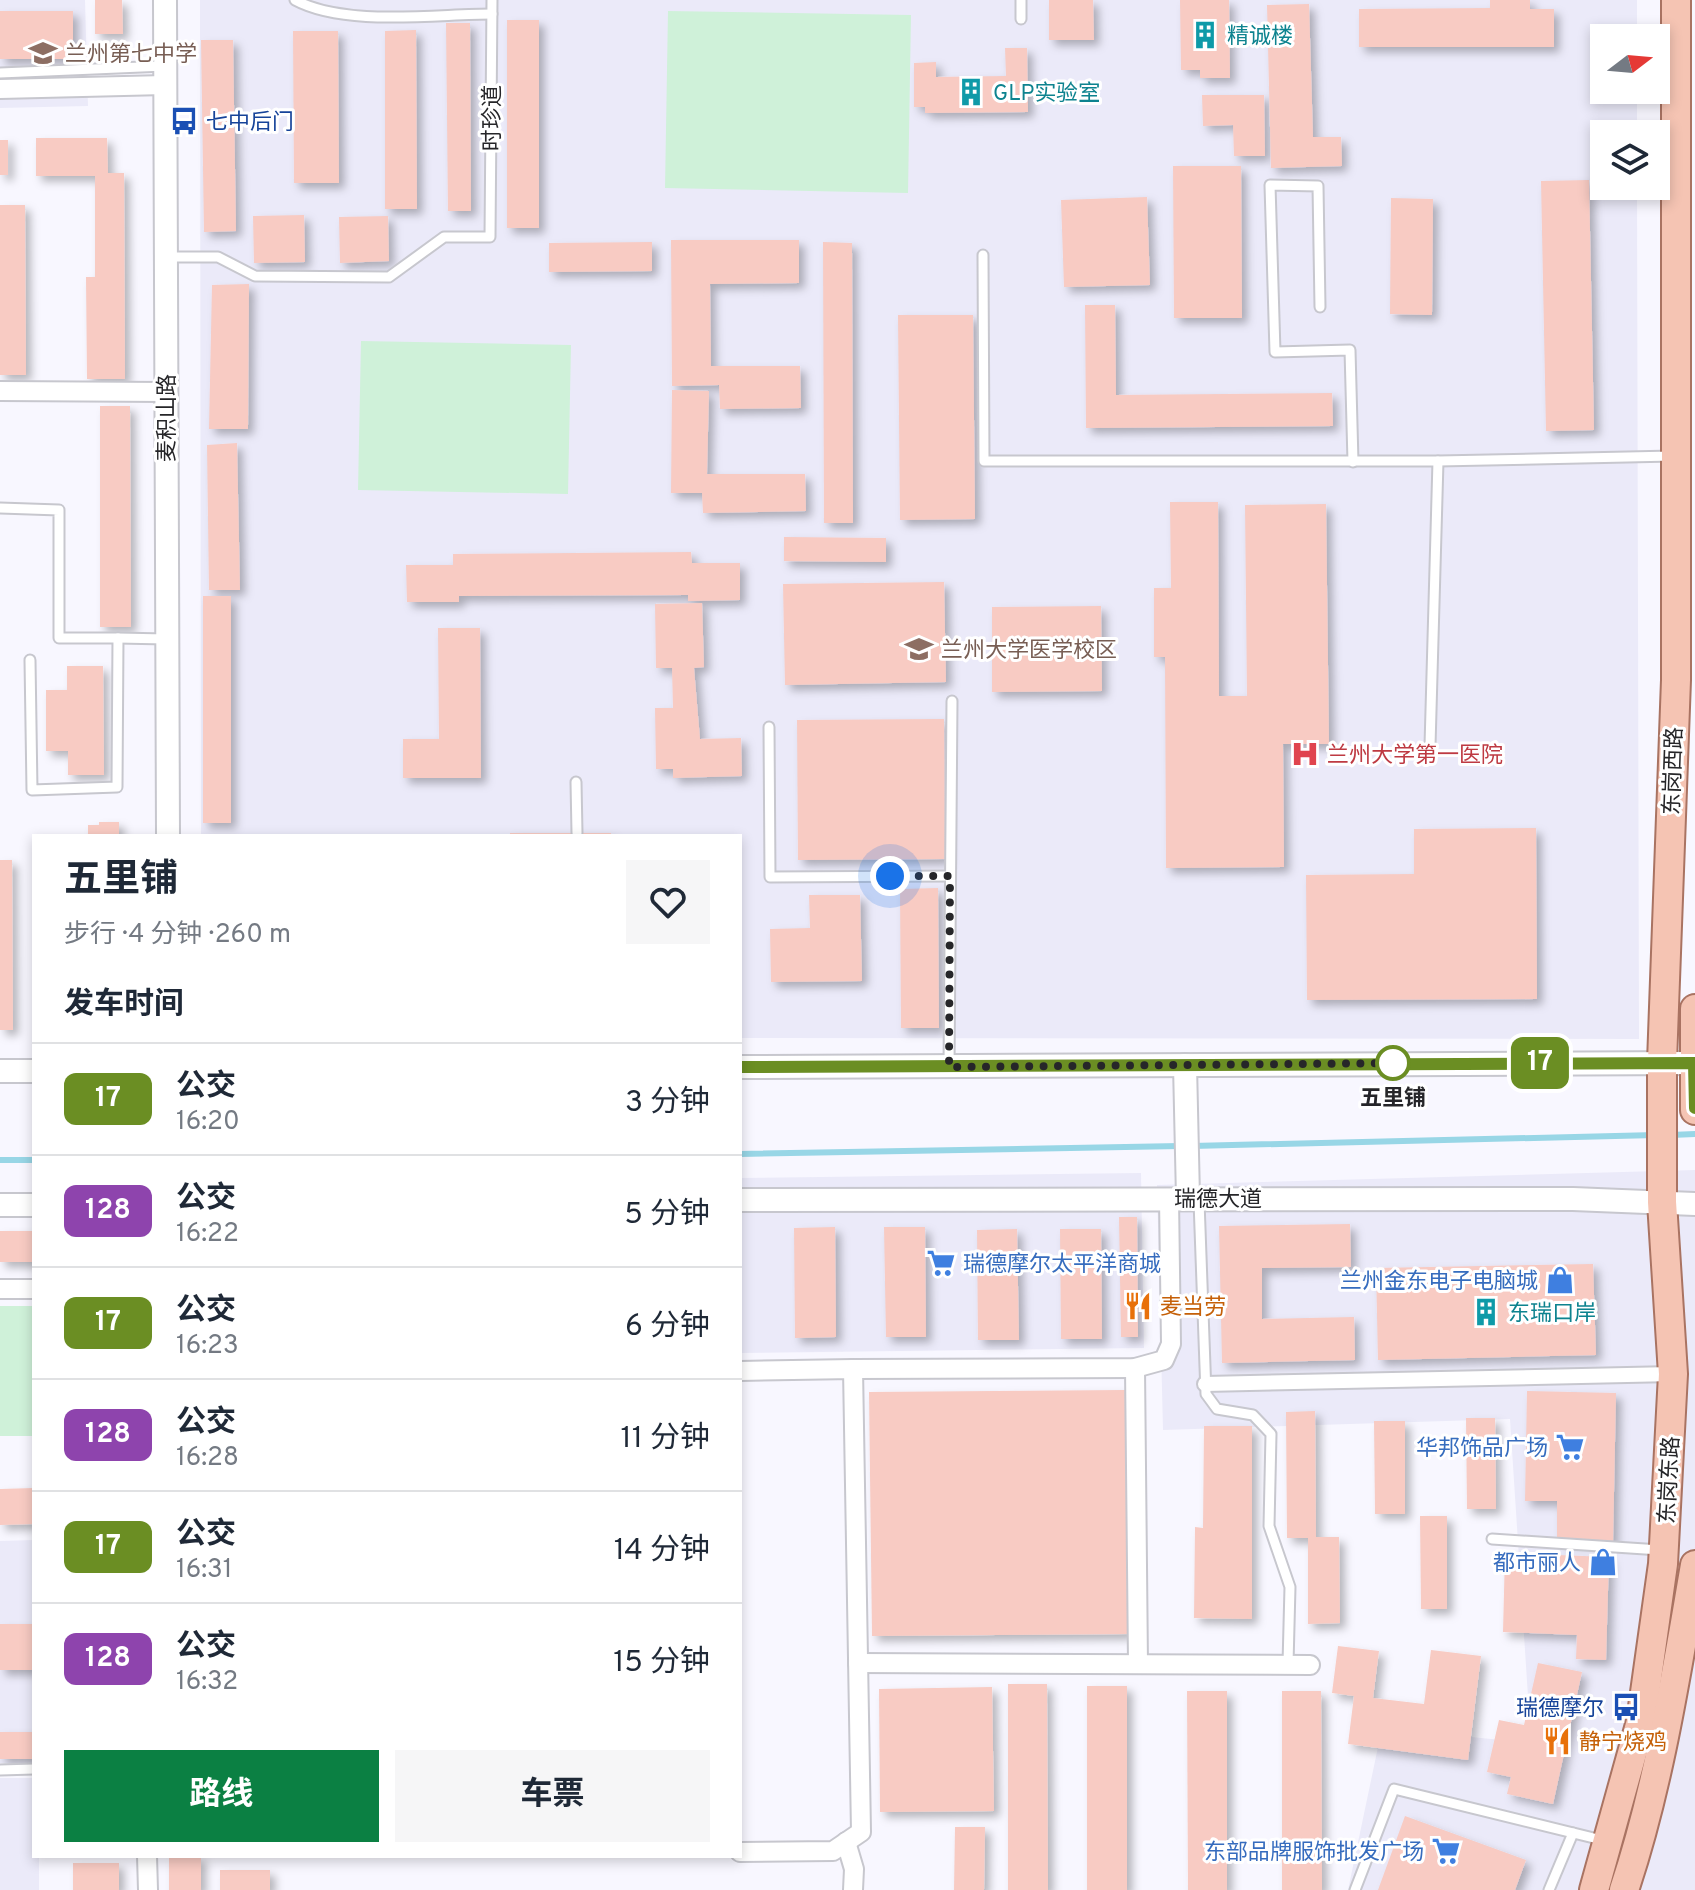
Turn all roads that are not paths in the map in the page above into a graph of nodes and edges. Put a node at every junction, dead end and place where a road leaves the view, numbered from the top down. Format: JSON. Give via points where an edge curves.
{"nodes":[{"id":1,"x":165,"y":0,"type":"edge"},
{"id":2,"x":295,"y":0,"type":"edge"},
{"id":3,"x":492,"y":0,"type":"edge"},
{"id":4,"x":1021,"y":0,"type":"edge"},
{"id":5,"x":1676,"y":0,"type":"edge"},
{"id":6,"x":492,"y":14,"type":"junction"},
{"id":7,"x":1021,"y":19,"type":"dead end"},
{"id":8,"x":0,"y":73,"type":"edge"},
{"id":9,"x":165,"y":76,"type":"junction"},
{"id":10,"x":0,"y":89,"type":"edge"},
{"id":11,"x":983,"y":255,"type":"dead end"},
{"id":12,"x":165,"y":257,"type":"junction"},
{"id":13,"x":1320,"y":307,"type":"dead end"},
{"id":14,"x":0,"y":391,"type":"edge"},
{"id":15,"x":166,"y":392,"type":"junction"},
{"id":16,"x":1677,"y":456,"type":"junction"},
{"id":17,"x":1438,"y":461,"type":"junction"},
{"id":18,"x":1353,"y":462,"type":"junction"},
{"id":19,"x":0,"y":508,"type":"edge"},
{"id":20,"x":118,"y":638,"type":"junction"},
{"id":21,"x":167,"y":639,"type":"junction"},
{"id":22,"x":30,"y":660,"type":"dead end"},
{"id":23,"x":952,"y":701,"type":"dead end"},
{"id":24,"x":769,"y":727,"type":"dead end"},
{"id":25,"x":1430,"y":746,"type":"dead end"},
{"id":26,"x":576,"y":782,"type":"dead end"},
{"id":27,"x":577,"y":833,"type":"dead end"},
{"id":28,"x":168,"y":834,"type":"edge"},
{"id":29,"x":950,"y":876,"type":"junction"},
{"id":30,"x":1695,"y":1009,"type":"edge"},
{"id":31,"x":1662,"y":1062,"type":"junction"},
{"id":32,"x":1695,"y":1063,"type":"edge"},
{"id":33,"x":1185,"y":1065,"type":"junction"},
{"id":34,"x":742,"y":1067,"type":"edge"},
{"id":35,"x":949,"y":1067,"type":"junction"},
{"id":36,"x":0,"y":1071,"type":"edge"},
{"id":37,"x":32,"y":1071,"type":"edge"},
{"id":38,"x":1695,"y":1099,"type":"edge"},
{"id":39,"x":1695,"y":1110,"type":"edge"},
{"id":40,"x":1186,"y":1198,"type":"junction"},
{"id":41,"x":742,"y":1200,"type":"edge"},
{"id":42,"x":1662,"y":1202,"type":"junction"},
{"id":43,"x":1695,"y":1204,"type":"edge"},
{"id":44,"x":0,"y":1205,"type":"edge"},
{"id":45,"x":32,"y":1205,"type":"edge"},
{"id":46,"x":0,"y":1289,"type":"edge"},
{"id":47,"x":32,"y":1289,"type":"edge"},
{"id":48,"x":1135,"y":1368,"type":"junction"},
{"id":49,"x":853,"y":1369,"type":"junction"},
{"id":50,"x":742,"y":1371,"type":"edge"},
{"id":51,"x":1673,"y":1374,"type":"junction"},
{"id":52,"x":1205,"y":1384,"type":"junction"},
{"id":53,"x":1492,"y":1539,"type":"dead end"},
{"id":54,"x":1664,"y":1550,"type":"junction"},
{"id":55,"x":1695,"y":1565,"type":"edge"},
{"id":56,"x":858,"y":1663,"type":"junction"},
{"id":57,"x":1138,"y":1664,"type":"junction"},
{"id":58,"x":1288,"y":1664,"type":"junction"},
{"id":59,"x":1310,"y":1665,"type":"dead end"},
{"id":60,"x":32,"y":1769,"type":"edge"},
{"id":61,"x":0,"y":1770,"type":"edge"},
{"id":62,"x":1573,"y":1833,"type":"junction"},
{"id":63,"x":846,"y":1842,"type":"junction"},
{"id":64,"x":1609,"y":1842,"type":"junction"},
{"id":65,"x":742,"y":1852,"type":"edge"},
{"id":66,"x":147,"y":1858,"type":"edge"},
{"id":67,"x":148,"y":1890,"type":"edge"},
{"id":68,"x":853,"y":1890,"type":"edge"},
{"id":69,"x":1355,"y":1890,"type":"edge"},
{"id":70,"x":1549,"y":1890,"type":"edge"},
{"id":71,"x":1594,"y":1890,"type":"edge"},
{"id":72,"x":1624,"y":1890,"type":"edge"}],
"edges":[{"from":1,"to":9,"type":"street","name":"麦积山路"},
{"from":2,"to":6,"type":"lane","via":[[310,8],[355,15]]},
{"from":3,"to":6,"type":"lane","name":"时珍道"},
{"from":4,"to":7,"type":"lane"},
{"from":5,"to":16,"type":"main road","name":"东岗西路"},
{"from":6,"to":12,"type":"lane","name":"时珍道","via":[[490,237],[444,237],[389,277],[255,276],[218,257]]},
{"from":8,"to":9,"type":"lane"},
{"from":9,"to":10,"type":"street"},
{"from":9,"to":12,"type":"street","name":"麦积山路"},
{"from":11,"to":18,"type":"lane","via":[[984,461]]},
{"from":12,"to":15,"type":"street","name":"麦积山路"},
{"from":13,"to":18,"type":"lane","via":[[1318,186],[1270,185],[1275,352],[1350,350]]},
{"from":14,"to":15,"type":"street"},
{"from":15,"to":21,"type":"street","name":"麦积山路"},
{"from":16,"to":17,"type":"lane"},
{"from":16,"to":31,"type":"main road","name":"东岗西路","via":[[1676,680]]},
{"from":17,"to":18,"type":"lane"},
{"from":17,"to":25,"type":"lane"},
{"from":19,"to":20,"type":"lane","via":[[59,510],[59,638]]},
{"from":20,"to":21,"type":"lane"},
{"from":20,"to":22,"type":"lane","via":[[117,787],[32,790]]},
{"from":21,"to":28,"type":"street","name":"麦积山路"},
{"from":23,"to":29,"type":"lane"},
{"from":24,"to":29,"type":"lane","via":[[770,877]]},
{"from":26,"to":27,"type":"lane"},
{"from":29,"to":35,"type":"lane"},
{"from":30,"to":32,"type":"main road"},
{"from":31,"to":32,"type":"street"},
{"from":31,"to":33,"type":"street"},
{"from":31,"to":42,"type":"main road","name":"东岗东路"},
{"from":32,"to":38,"type":"main road"},
{"from":33,"to":35,"type":"street"},
{"from":33,"to":40,"type":"street"},
{"from":34,"to":35,"type":"street"},
{"from":36,"to":37,"type":"street"},
{"from":38,"to":39,"type":"main road"},
{"from":40,"to":41,"type":"street","name":"瑞德大道"},
{"from":40,"to":42,"type":"street","name":"瑞德大道"},
{"from":40,"to":48,"type":"street","via":[[1171,1344],[1164,1360]]},
{"from":40,"to":52,"type":"lane"},
{"from":42,"to":43,"type":"street","name":"瑞德大道"},
{"from":42,"to":51,"type":"main road","name":"东岗东路"},
{"from":44,"to":45,"type":"street"},
{"from":46,"to":47,"type":"street"},
{"from":48,"to":49,"type":"street"},
{"from":48,"to":57,"type":"street"},
{"from":49,"to":50,"type":"street"},
{"from":49,"to":56,"type":"street"},
{"from":51,"to":52,"type":"street"},
{"from":51,"to":54,"type":"main road","name":"东岗东路"},
{"from":52,"to":58,"type":"lane","via":[[1217,1409],[1253,1415],[1271,1434],[1269,1526],[1290,1587]]},
{"from":53,"to":54,"type":"lane"},
{"from":54,"to":64,"type":"main road","name":"东岗东路","via":[[1641,1721]]},
{"from":55,"to":72,"type":"main road","via":[[1664,1733]]},
{"from":56,"to":57,"type":"street"},
{"from":56,"to":63,"type":"street","via":[[861,1832]]},
{"from":57,"to":58,"type":"street"},
{"from":58,"to":59,"type":"street"},
{"from":60,"to":61,"type":"lane"},
{"from":62,"to":64,"type":"lane"},
{"from":62,"to":69,"type":"lane","via":[[1394,1789]]},
{"from":62,"to":70,"type":"lane"},
{"from":63,"to":65,"type":"street","via":[[833,1851]]},
{"from":63,"to":68,"type":"street","via":[[854,1869]]},
{"from":64,"to":71,"type":"main road","name":"东岗东路"},
{"from":66,"to":67,"type":"street"}]}
